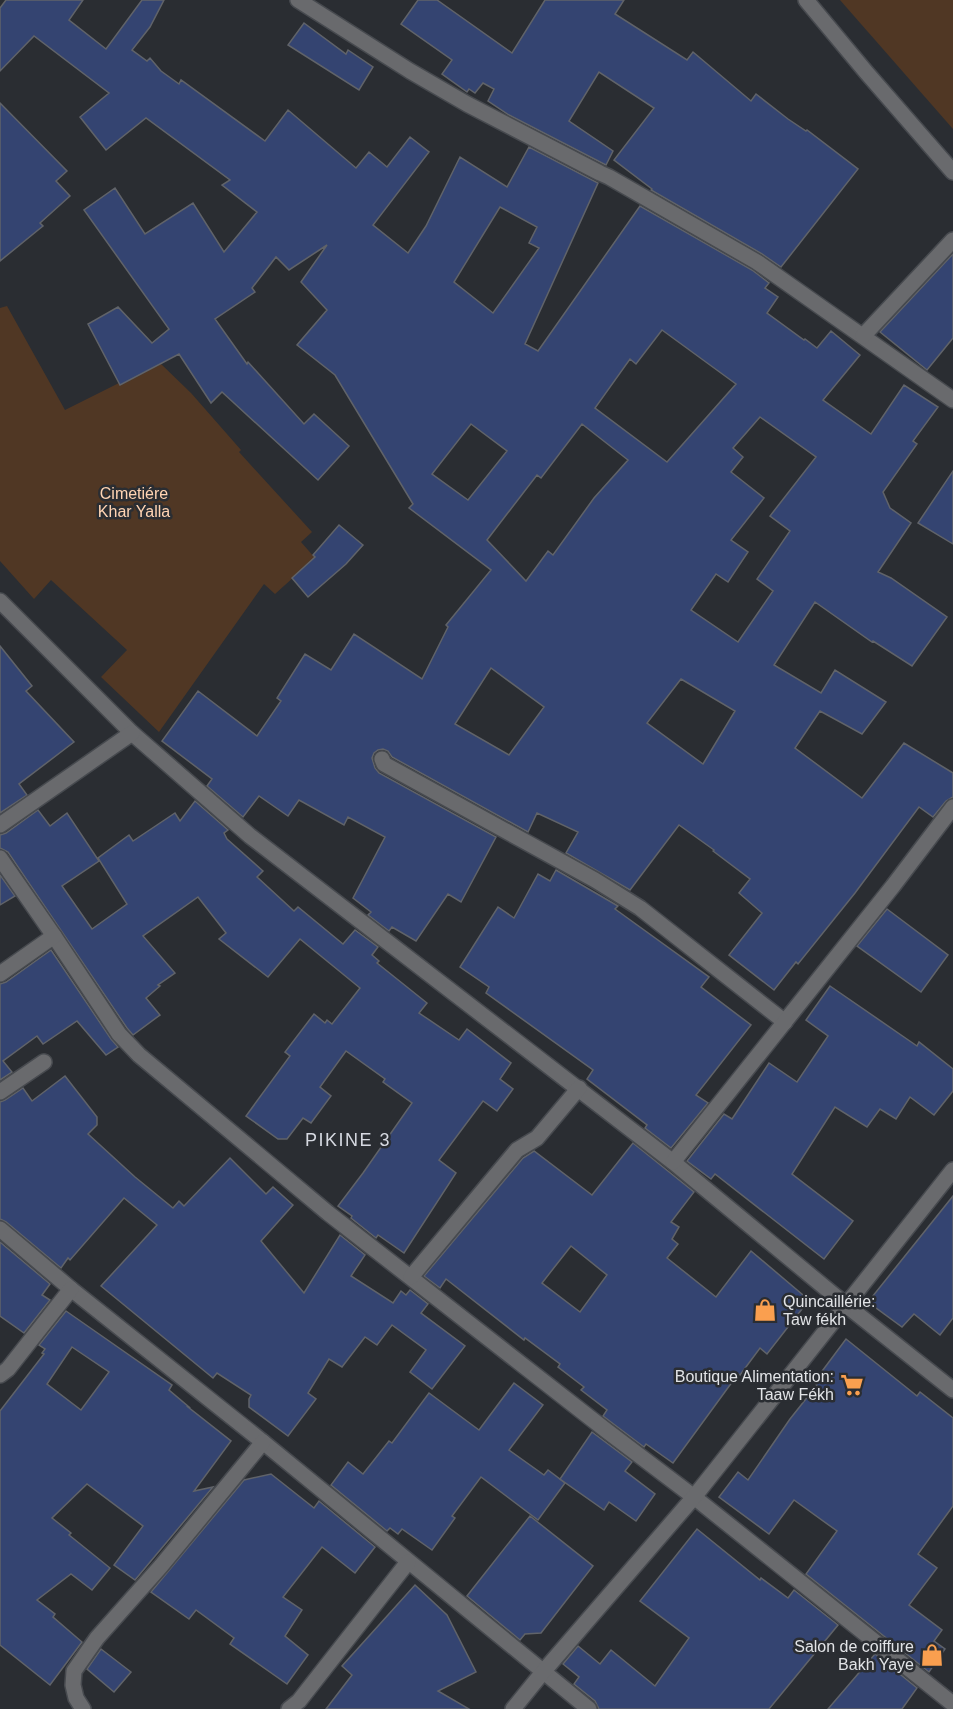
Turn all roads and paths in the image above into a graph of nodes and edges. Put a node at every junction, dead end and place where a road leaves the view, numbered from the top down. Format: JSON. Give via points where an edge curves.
{"nodes":[{"id":1,"x":298,"y":0,"type":"edge"},
{"id":2,"x":806,"y":0,"type":"edge"},
{"id":3,"x":953,"y":172,"type":"edge"},
{"id":4,"x":953,"y":240,"type":"edge"},
{"id":5,"x":863,"y":336,"type":"junction"},
{"id":6,"x":953,"y":400,"type":"edge"},
{"id":7,"x":0,"y":601,"type":"edge"},
{"id":8,"x":132,"y":733,"type":"junction"},
{"id":9,"x":382,"y":759,"type":"dead end"},
{"id":10,"x":953,"y":807,"type":"edge"},
{"id":11,"x":0,"y":825,"type":"edge"},
{"id":12,"x":0,"y":858,"type":"edge"},
{"id":13,"x":54,"y":936,"type":"junction"},
{"id":14,"x":0,"y":974,"type":"edge"},
{"id":15,"x":785,"y":1022,"type":"junction"},
{"id":16,"x":44,"y":1062,"type":"dead end"},
{"id":17,"x":579,"y":1088,"type":"junction"},
{"id":18,"x":0,"y":1092,"type":"edge"},
{"id":19,"x":673,"y":1162,"type":"junction"},
{"id":20,"x":953,"y":1170,"type":"edge"},
{"id":21,"x":0,"y":1229,"type":"edge"},
{"id":22,"x":411,"y":1277,"type":"junction"},
{"id":23,"x":71,"y":1289,"type":"junction"},
{"id":24,"x":846,"y":1305,"type":"junction"},
{"id":25,"x":0,"y":1375,"type":"edge"},
{"id":26,"x":953,"y":1390,"type":"edge"},
{"id":27,"x":263,"y":1442,"type":"junction"},
{"id":28,"x":694,"y":1497,"type":"junction"},
{"id":29,"x":408,"y":1562,"type":"junction"},
{"id":30,"x":543,"y":1671,"type":"junction"},
{"id":31,"x":953,"y":1704,"type":"edge"},
{"id":32,"x":83,"y":1709,"type":"edge"},
{"id":33,"x":289,"y":1709,"type":"edge"},
{"id":34,"x":513,"y":1709,"type":"edge"},
{"id":35,"x":589,"y":1709,"type":"edge"}],
"edges":[{"from":1,"to":5,"type":"street","via":[[467,104],[609,177],[756,262]]},
{"from":2,"to":3,"type":"street"},
{"from":4,"to":5,"type":"street"},
{"from":5,"to":6,"type":"street"},
{"from":7,"to":8,"type":"street"},
{"from":8,"to":11,"type":"street"},
{"from":8,"to":17,"type":"street","via":[[302,878]]},
{"from":9,"to":15,"type":"street","via":[[384,764],[595,879],[640,908]]},
{"from":10,"to":15,"type":"street"},
{"from":12,"to":13,"type":"street"},
{"from":13,"to":14,"type":"street"},
{"from":13,"to":22,"type":"street","via":[[119,1034],[139,1055]]},
{"from":15,"to":19,"type":"street"},
{"from":16,"to":18,"type":"street"},
{"from":17,"to":19,"type":"street"},
{"from":17,"to":22,"type":"street","via":[[537,1138],[517,1150]]},
{"from":19,"to":24,"type":"street"},
{"from":20,"to":24,"type":"street"},
{"from":21,"to":23,"type":"street"},
{"from":22,"to":28,"type":"street"},
{"from":23,"to":25,"type":"street"},
{"from":23,"to":27,"type":"street"},
{"from":24,"to":26,"type":"street"},
{"from":24,"to":28,"type":"street"},
{"from":27,"to":29,"type":"street"},
{"from":27,"to":32,"type":"street","via":[[97,1638],[74,1671],[76,1698]]},
{"from":28,"to":30,"type":"street"},
{"from":28,"to":31,"type":"street"},
{"from":29,"to":30,"type":"street"},
{"from":29,"to":33,"type":"street"},
{"from":30,"to":34,"type":"street"},
{"from":30,"to":35,"type":"street"}]}
